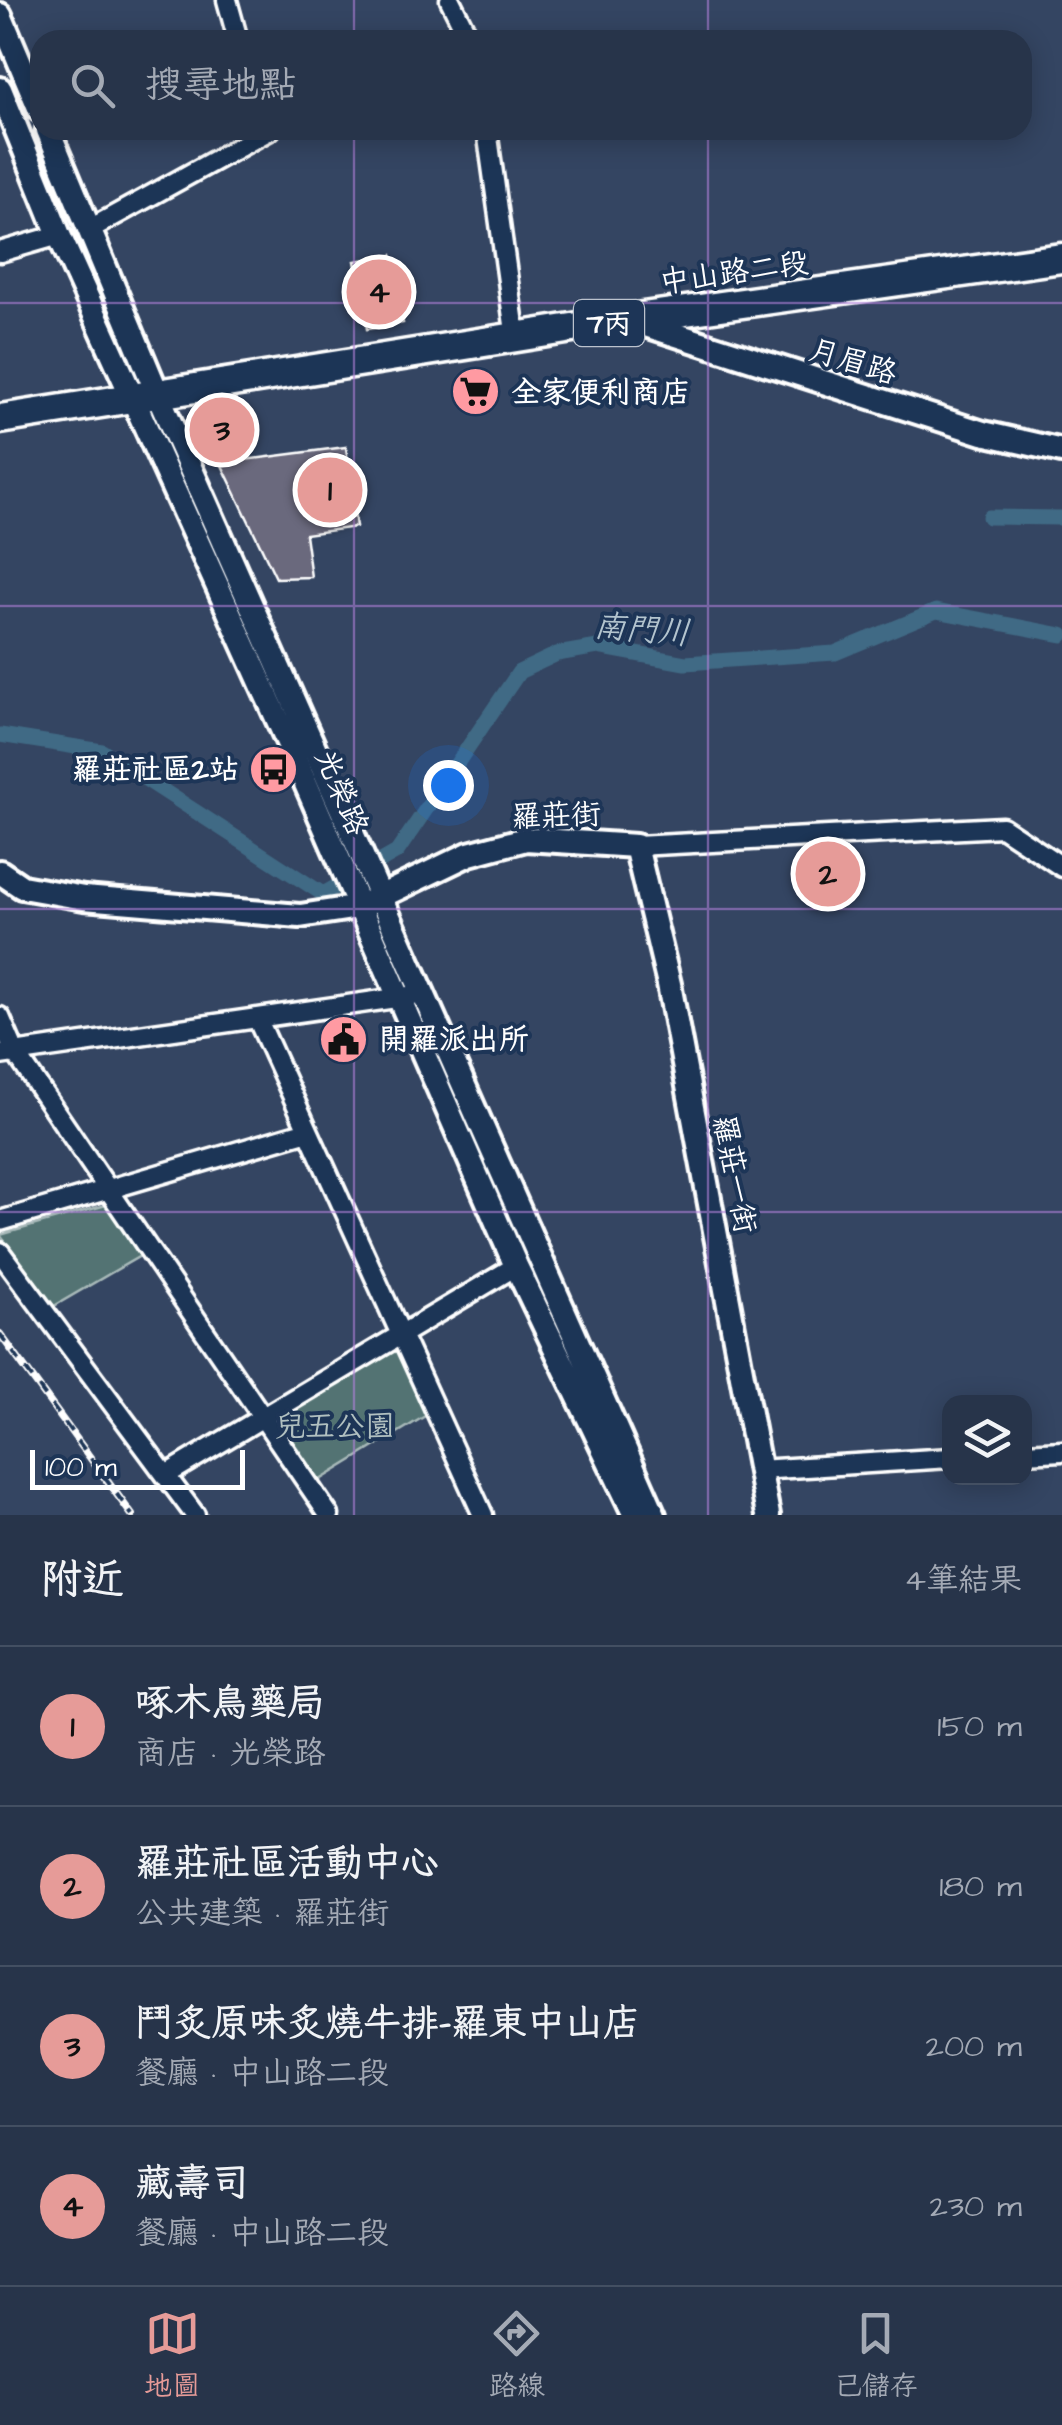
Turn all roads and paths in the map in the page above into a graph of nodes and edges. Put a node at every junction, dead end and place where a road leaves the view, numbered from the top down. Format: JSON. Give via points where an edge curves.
{"nodes":[{"id":1,"x":226,"y":0,"type":"edge"},
{"id":2,"x":450,"y":0,"type":"edge"},
{"id":3,"x":0,"y":16,"type":"edge"},
{"id":4,"x":235,"y":30,"type":"edge"},
{"id":5,"x":465,"y":30,"type":"edge"},
{"id":6,"x":30,"y":86,"type":"edge"},
{"id":7,"x":0,"y":90,"type":"edge"},
{"id":8,"x":52,"y":140,"type":"edge"},
{"id":9,"x":248,"y":140,"type":"edge"},
{"id":10,"x":489,"y":140,"type":"edge"},
{"id":11,"x":90,"y":228,"type":"junction"},
{"id":12,"x":60,"y":235,"type":"junction"},
{"id":13,"x":0,"y":252,"type":"edge"},
{"id":14,"x":1062,"y":258,"type":"edge"},
{"id":15,"x":629,"y":319,"type":"junction"},
{"id":16,"x":516,"y":339,"type":"junction"},
{"id":17,"x":145,"y":396,"type":"junction"},
{"id":18,"x":0,"y":419,"type":"edge"},
{"id":19,"x":1062,"y":451,"type":"edge"},
{"id":20,"x":636,"y":846,"type":"junction"},
{"id":21,"x":1062,"y":868,"type":"edge"},
{"id":22,"x":0,"y":872,"type":"edge"},
{"id":23,"x":368,"y":901,"type":"junction"},
{"id":24,"x":412,"y":995,"type":"junction"},
{"id":25,"x":0,"y":1017,"type":"edge"},
{"id":26,"x":258,"y":1020,"type":"junction"},
{"id":27,"x":8,"y":1054,"type":"edge"},
{"id":28,"x":308,"y":1131,"type":"junction"},
{"id":29,"x":106,"y":1190,"type":"junction"},
{"id":30,"x":0,"y":1221,"type":"edge"},
{"id":31,"x":0,"y":1252,"type":"edge"},
{"id":32,"x":516,"y":1266,"type":"junction"},
{"id":33,"x":402,"y":1336,"type":"junction"},
{"id":34,"x":262,"y":1416,"type":"junction"},
{"id":35,"x":606,"y":1429,"type":"junction"},
{"id":36,"x":1062,"y":1451,"type":"edge"},
{"id":37,"x":1032,"y":1453,"type":"edge"},
{"id":38,"x":942,"y":1458,"type":"edge"},
{"id":39,"x":758,"y":1470,"type":"junction"},
{"id":40,"x":166,"y":1475,"type":"junction"},
{"id":41,"x":195,"y":1515,"type":"edge"},
{"id":42,"x":328,"y":1515,"type":"edge"},
{"id":43,"x":483,"y":1515,"type":"edge"},
{"id":44,"x":635,"y":1515,"type":"edge"},
{"id":45,"x":654,"y":1515,"type":"edge"},
{"id":46,"x":768,"y":1515,"type":"edge"}],
"edges":[{"from":1,"to":4,"type":"street"},
{"from":2,"to":5,"type":"street"},
{"from":3,"to":6,"type":"street"},
{"from":7,"to":12,"type":"street","name":"光榮路"},
{"from":8,"to":11,"type":"street","name":"光榮路"},
{"from":9,"to":11,"type":"street"},
{"from":10,"to":16,"type":"street"},
{"from":11,"to":17,"type":"street","name":"光榮路"},
{"from":12,"to":13,"type":"street"},
{"from":12,"to":17,"type":"street","name":"光榮路"},
{"from":14,"to":15,"type":"main road","name":"中山路二段","number":"7丙"},
{"from":15,"to":16,"type":"main road","name":"中山路二段","number":"7丙"},
{"from":15,"to":19,"type":"street","name":"月眉路","via":[[983,433]]},
{"from":16,"to":17,"type":"main road","name":"中山路二段","number":"7丙"},
{"from":17,"to":18,"type":"main road","name":"中山路二段","number":"7丙"},
{"from":17,"to":23,"type":"street","name":"光榮路"},
{"from":20,"to":21,"type":"street","name":"羅莊街","via":[[1002,827]]},
{"from":20,"to":23,"type":"street","name":"羅莊街","via":[[526,839],[469,854]]},
{"from":20,"to":39,"type":"street","name":"羅莊一街","via":[[669,984]]},
{"from":22,"to":23,"type":"street","name":"羅莊街","via":[[22,887],[84,898],[300,916]]},
{"from":23,"to":24,"type":"street","name":"光榮路"},
{"from":24,"to":26,"type":"street"},
{"from":24,"to":32,"type":"street","name":"光榮路"},
{"from":24,"to":35,"type":"street","name":"光榮路"},
{"from":25,"to":27,"type":"street"},
{"from":26,"to":27,"type":"street"},
{"from":26,"to":28,"type":"street"},
{"from":27,"to":29,"type":"street"},
{"from":28,"to":29,"type":"street"},
{"from":28,"to":33,"type":"street"},
{"from":29,"to":30,"type":"street"},
{"from":29,"to":34,"type":"street"},
{"from":31,"to":40,"type":"street"},
{"from":32,"to":33,"type":"street"},
{"from":32,"to":35,"type":"street","name":"光榮路"},
{"from":33,"to":34,"type":"street"},
{"from":33,"to":43,"type":"street"},
{"from":34,"to":40,"type":"street"},
{"from":34,"to":42,"type":"street"},
{"from":35,"to":44,"type":"street","name":"光榮路"},
{"from":35,"to":45,"type":"street","name":"光榮路"},
{"from":36,"to":37,"type":"street"},
{"from":38,"to":39,"type":"street"},
{"from":39,"to":46,"type":"street","name":"羅莊一街"},
{"from":40,"to":41,"type":"street"}]}
